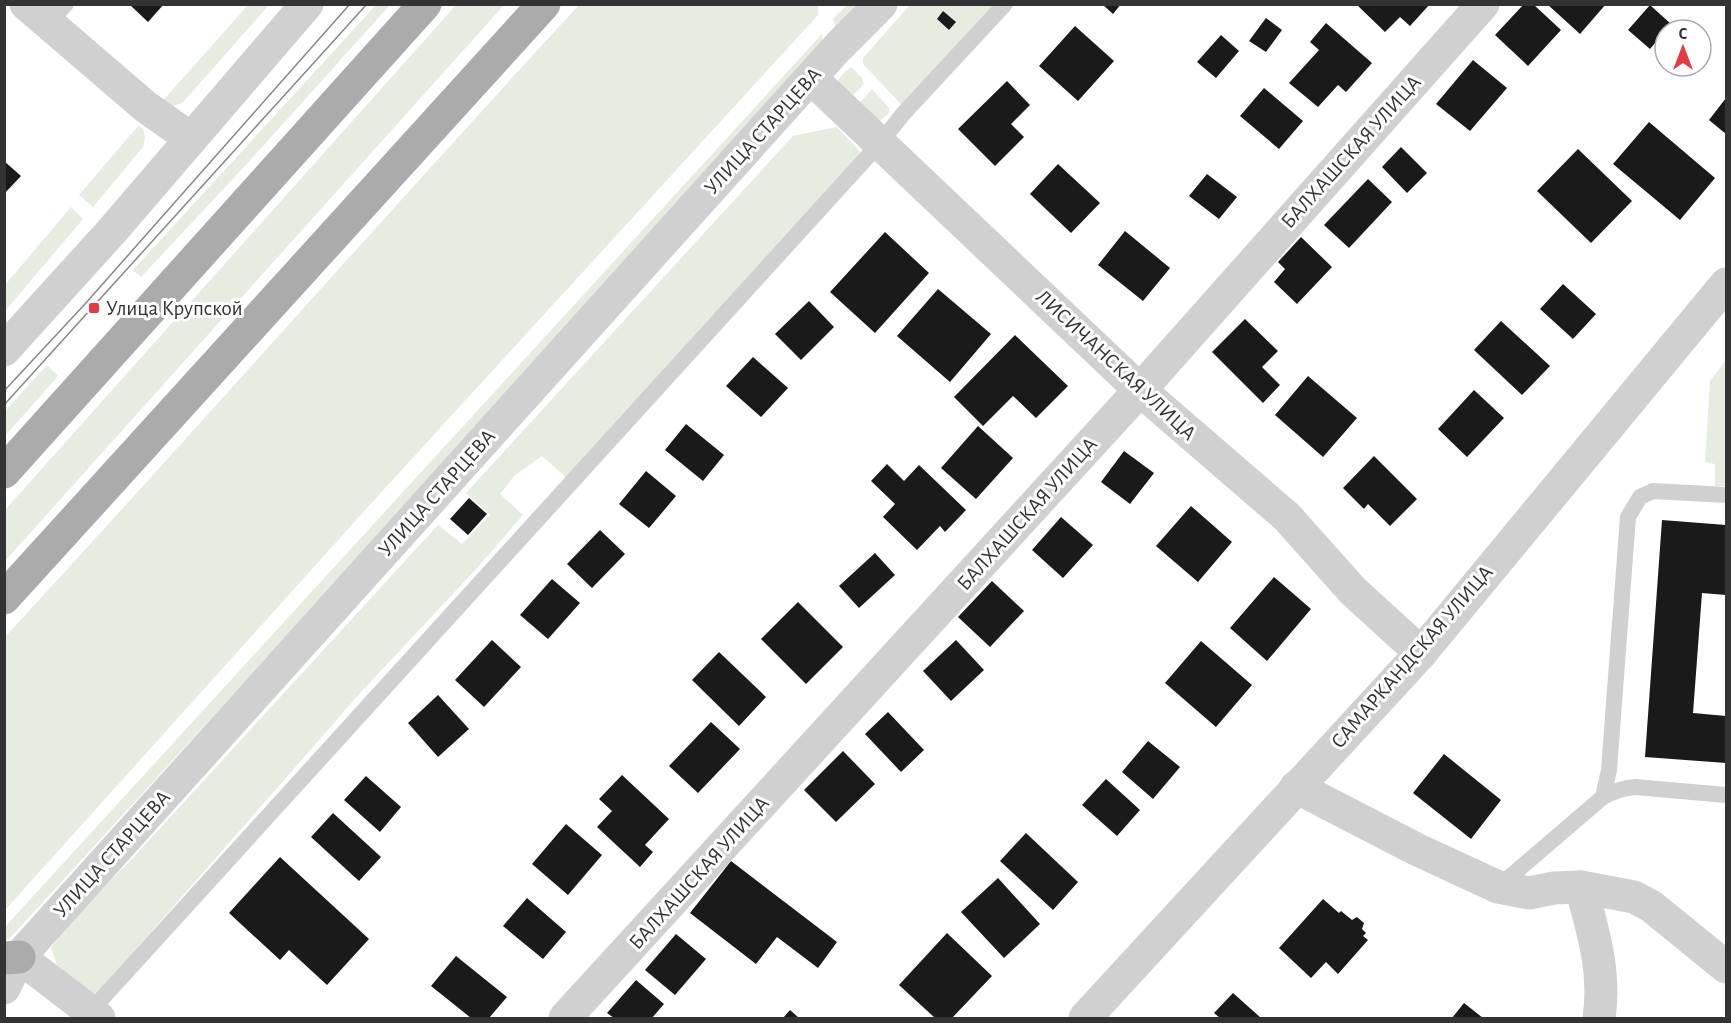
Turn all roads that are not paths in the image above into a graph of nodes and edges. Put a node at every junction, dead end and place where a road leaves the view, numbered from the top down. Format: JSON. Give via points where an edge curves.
{"nodes":[{"id":1,"x":307,"y":4,"type":"edge"},
{"id":2,"x":425,"y":4,"type":"edge"},
{"id":3,"x":544,"y":4,"type":"edge"},
{"id":4,"x":881,"y":4,"type":"edge"},
{"id":5,"x":1005,"y":4,"type":"edge"},
{"id":6,"x":1483,"y":4,"type":"edge"},
{"id":7,"x":47,"y":11,"type":"edge"},
{"id":8,"x":811,"y":78,"type":"junction"},
{"id":9,"x":190,"y":138,"type":"junction"},
{"id":10,"x":880,"y":143,"type":"junction"},
{"id":11,"x":1726,"y":284,"type":"edge"},
{"id":12,"x":7,"y":343,"type":"edge"},
{"id":13,"x":1140,"y":390,"type":"junction"},
{"id":14,"x":4,"y":472,"type":"edge"},
{"id":15,"x":1726,"y":495,"type":"edge"},
{"id":16,"x":4,"y":598,"type":"edge"},
{"id":17,"x":1421,"y":653,"type":"junction"},
{"id":18,"x":1296,"y":787,"type":"junction"},
{"id":19,"x":1726,"y":795,"type":"edge"},
{"id":20,"x":1603,"y":797,"type":"junction"},
{"id":21,"x":1498,"y":887,"type":"junction"},
{"id":22,"x":1581,"y":887,"type":"junction"},
{"id":23,"x":12,"y":957,"type":"edge"},
{"id":24,"x":1726,"y":967,"type":"edge"},
{"id":25,"x":4,"y":988,"type":"edge"},
{"id":26,"x":91,"y":1016,"type":"edge"},
{"id":27,"x":565,"y":1018,"type":"edge"},
{"id":28,"x":1085,"y":1018,"type":"edge"},
{"id":29,"x":1599,"y":1018,"type":"edge"}],
"edges":[{"from":1,"to":9,"type":"street"},
{"from":2,"to":14,"type":"main road"},
{"from":3,"to":16,"type":"main road"},
{"from":4,"to":8,"type":"street","name":"УЛИЦА СТАРЦЕВА"},
{"from":5,"to":10,"type":"lane"},
{"from":6,"to":13,"type":"street","name":"БАЛХАШСКАЯ УЛИЦА"},
{"from":7,"to":9,"type":"street","via":[[146,107]]},
{"from":8,"to":10,"type":"street","name":"ЛИСИЧАНСКАЯ УЛИЦА"},
{"from":8,"to":23,"type":"street","name":"УЛИЦА СТАРЦЕВА"},
{"from":9,"to":12,"type":"street","via":[[111,232]]},
{"from":10,"to":13,"type":"street","name":"ЛИСИЧАНСКАЯ УЛИЦА"},
{"from":10,"to":26,"type":"lane"},
{"from":11,"to":17,"type":"street","name":"САМАРКАНДСКАЯ УЛИЦА"},
{"from":13,"to":17,"type":"street","name":"ЛИСИЧАНСКАЯ УЛИЦА","via":[[1287,517],[1353,591]]},
{"from":13,"to":27,"type":"street","name":"БАЛХАШСКАЯ УЛИЦА"},
{"from":15,"to":20,"type":"lane","via":[[1653,491],[1640,497],[1628,517],[1609,770]]},
{"from":17,"to":18,"type":"street","name":"САМАРКАНДСКАЯ УЛИЦА"},
{"from":18,"to":21,"type":"street"},
{"from":18,"to":28,"type":"street","name":"САМАРКАНДСКАЯ УЛИЦА"},
{"from":19,"to":20,"type":"lane","via":[[1635,787]]},
{"from":20,"to":21,"type":"lane"},
{"from":21,"to":22,"type":"street","via":[[1529,893]]},
{"from":22,"to":24,"type":"street","via":[[1634,897],[1651,906]]},
{"from":22,"to":29,"type":"street","via":[[1600,960]]},
{"from":23,"to":25,"type":"street","name":"УЛИЦА СТАРЦЕВА"},
{"from":23,"to":26,"type":"street"}]}
